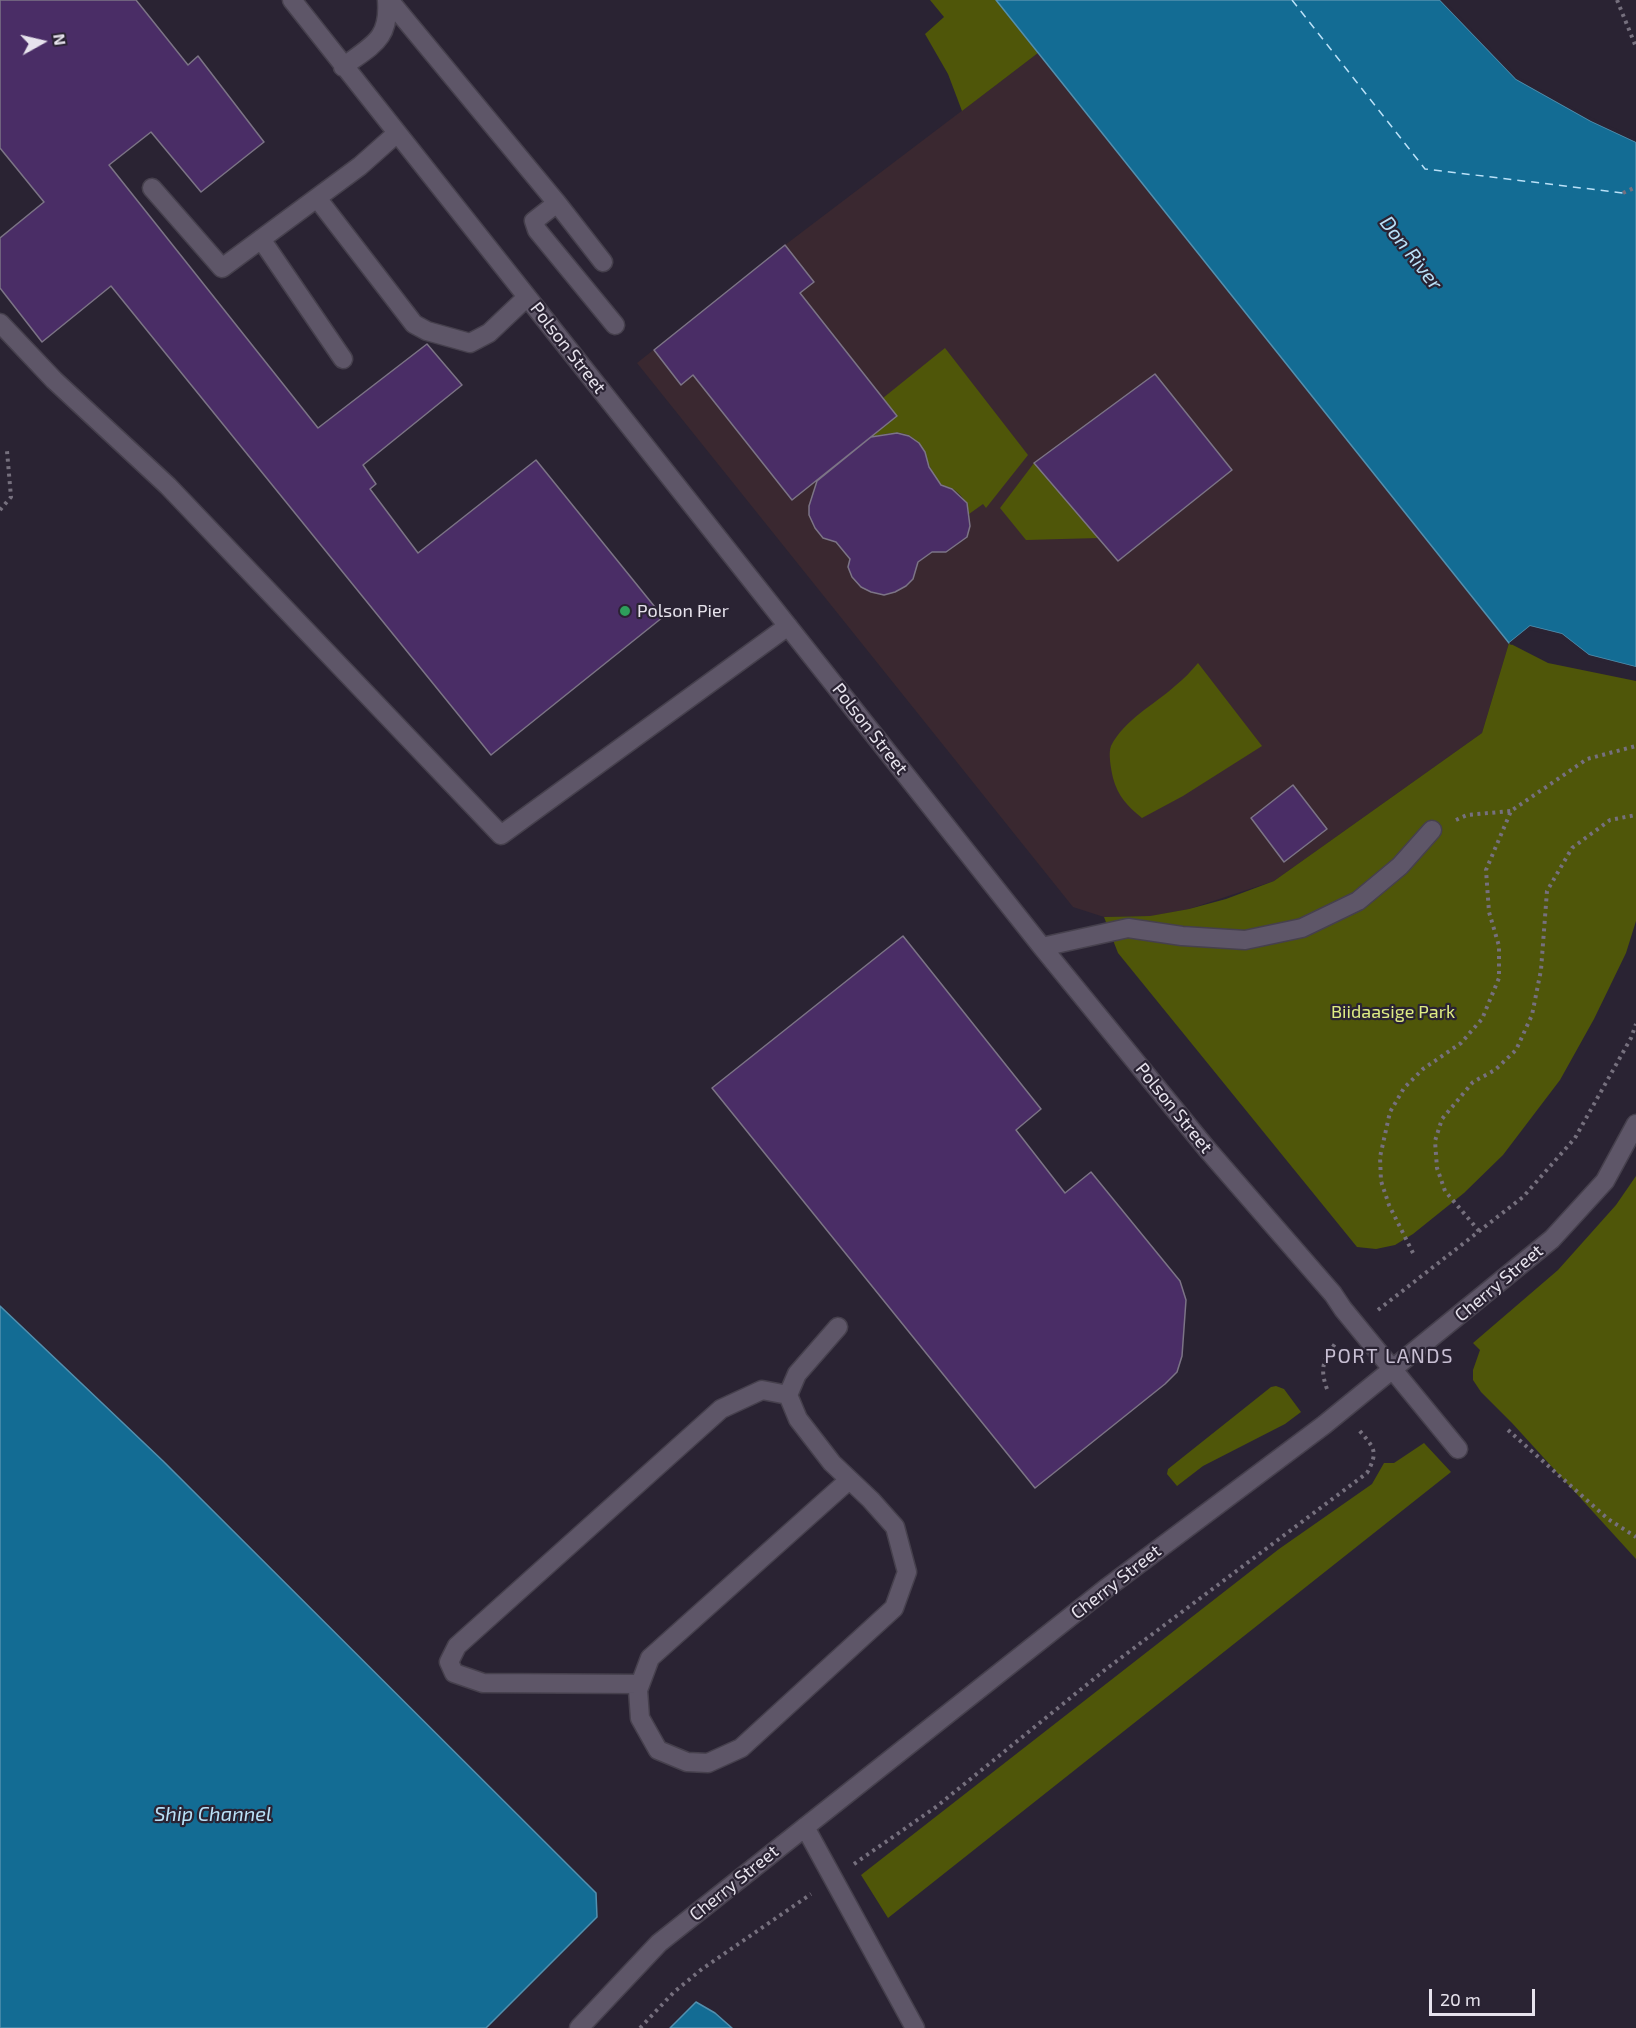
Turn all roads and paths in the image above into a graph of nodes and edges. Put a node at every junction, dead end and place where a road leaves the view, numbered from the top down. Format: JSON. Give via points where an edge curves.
{"nodes":[{"id":1,"x":291,"y":0,"type":"edge"},
{"id":2,"x":388,"y":0,"type":"edge"},
{"id":3,"x":1617,"y":0,"type":"edge"},
{"id":4,"x":1636,"y":47,"type":"edge"},
{"id":5,"x":343,"y":67,"type":"junction"},
{"id":6,"x":396,"y":134,"type":"junction"},
{"id":7,"x":1636,"y":187,"type":"edge"},
{"id":8,"x":152,"y":188,"type":"dead end"},
{"id":9,"x":1623,"y":193,"type":"dead end"},
{"id":10,"x":317,"y":198,"type":"junction"},
{"id":11,"x":557,"y":202,"type":"junction"},
{"id":12,"x":261,"y":239,"type":"junction"},
{"id":13,"x":603,"y":262,"type":"dead end"},
{"id":14,"x":527,"y":297,"type":"junction"},
{"id":15,"x":0,"y":323,"type":"edge"},
{"id":16,"x":615,"y":325,"type":"dead end"},
{"id":17,"x":343,"y":359,"type":"dead end"},
{"id":18,"x":7,"y":451,"type":"dead end"},
{"id":19,"x":0,"y":510,"type":"edge"},
{"id":20,"x":788,"y":626,"type":"junction"},
{"id":21,"x":1636,"y":746,"type":"edge"},
{"id":22,"x":1511,"y":811,"type":"junction"},
{"id":23,"x":1636,"y":815,"type":"edge"},
{"id":24,"x":1432,"y":830,"type":"joint"},
{"id":25,"x":1042,"y":947,"type":"junction"},
{"id":26,"x":1636,"y":1024,"type":"edge"},
{"id":27,"x":1636,"y":1124,"type":"edge"},
{"id":28,"x":1479,"y":1231,"type":"junction"},
{"id":29,"x":1413,"y":1253,"type":"dead end"},
{"id":30,"x":1407,"y":1288,"type":"dead end"},
{"id":31,"x":838,"y":1327,"type":"dead end"},
{"id":32,"x":1335,"y":1342,"type":"dead end"},
{"id":33,"x":1394,"y":1370,"type":"junction"},
{"id":34,"x":1328,"y":1392,"type":"dead end"},
{"id":35,"x":788,"y":1395,"type":"junction"},
{"id":36,"x":1508,"y":1430,"type":"dead end"},
{"id":37,"x":1360,"y":1432,"type":"dead end"},
{"id":38,"x":1458,"y":1449,"type":"dead end"},
{"id":39,"x":849,"y":1480,"type":"junction"},
{"id":40,"x":1636,"y":1537,"type":"edge"},
{"id":41,"x":640,"y":1684,"type":"junction"},
{"id":42,"x":805,"y":1827,"type":"junction"},
{"id":43,"x":834,"y":1878,"type":"junction"},
{"id":44,"x":579,"y":2028,"type":"edge"},
{"id":45,"x":640,"y":2028,"type":"edge"},
{"id":46,"x":915,"y":2028,"type":"edge"}],
"edges":[{"from":1,"to":5,"type":"street","name":"Polson Street"},
{"from":2,"to":5,"type":"street","via":[[388,16],[380,39]]},
{"from":2,"to":11,"type":"street"},
{"from":3,"to":4,"type":"path"},
{"from":5,"to":6,"type":"street","name":"Polson Street"},
{"from":6,"to":10,"type":"street"},
{"from":6,"to":14,"type":"street","name":"Polson Street"},
{"from":7,"to":9,"type":"path"},
{"from":8,"to":12,"type":"street","via":[[222,268]]},
{"from":10,"to":12,"type":"street"},
{"from":10,"to":14,"type":"street","via":[[414,324],[427,332],[470,343],[489,333]]},
{"from":11,"to":13,"type":"street"},
{"from":11,"to":16,"type":"street","via":[[534,220],[537,230]]},
{"from":12,"to":17,"type":"street"},
{"from":14,"to":20,"type":"street","name":"Polson Street"},
{"from":15,"to":20,"type":"street","via":[[54,380],[168,486],[501,836]]},
{"from":18,"to":19,"type":"path","via":[[11,498]]},
{"from":20,"to":25,"type":"street","name":"Polson Street"},
{"from":21,"to":22,"type":"path","via":[[1587,759]]},
{"from":22,"to":24,"type":"path","via":[[1467,815]]},
{"from":22,"to":29,"type":"path","via":[[1486,870],[1490,912],[1499,946],[1499,978],[1482,1019],[1461,1043],[1423,1069],[1404,1088],[1390,1112],[1380,1157],[1381,1181],[1389,1205]]},
{"from":23,"to":28,"type":"path","via":[[1610,820],[1572,848],[1546,891],[1541,970],[1532,1015],[1516,1050],[1495,1070],[1473,1082],[1442,1119],[1435,1141],[1437,1168],[1445,1191]]},
{"from":24,"to":25,"type":"street","via":[[1400,866],[1358,901],[1302,928],[1245,940],[1128,928]]},
{"from":25,"to":33,"type":"street","name":"Polson Street"},
{"from":26,"to":28,"type":"path","via":[[1575,1138],[1523,1197]]},
{"from":27,"to":33,"type":"street","name":"Cherry Street","via":[[1605,1181],[1552,1239]]},
{"from":28,"to":30,"type":"path"},
{"from":31,"to":35,"type":"street","via":[[797,1374]]},
{"from":32,"to":34,"type":"path","via":[[1324,1359],[1322,1376]]},
{"from":33,"to":38,"type":"street","name":"Polson Street"},
{"from":33,"to":42,"type":"street","name":"Cherry Street","via":[[1104,1590]]},
{"from":35,"to":39,"type":"street","via":[[798,1419]]},
{"from":35,"to":41,"type":"street","via":[[762,1390],[721,1409],[457,1646],[449,1662],[454,1673],[483,1683]]},
{"from":36,"to":40,"type":"path","via":[[1608,1519]]},
{"from":37,"to":43,"type":"path","via":[[1375,1453],[1367,1473],[1107,1670],[936,1807]]},
{"from":39,"to":41,"type":"street","via":[[650,1658]]},
{"from":39,"to":41,"type":"street","via":[[895,1527],[907,1572],[894,1608],[741,1748],[708,1763],[687,1762],[658,1750],[640,1718]]},
{"from":42,"to":43,"type":"street"},
{"from":42,"to":44,"type":"street","name":"Cherry Street","via":[[659,1943]]},
{"from":43,"to":45,"type":"path","via":[[702,1969]]},
{"from":43,"to":46,"type":"street"}]}
